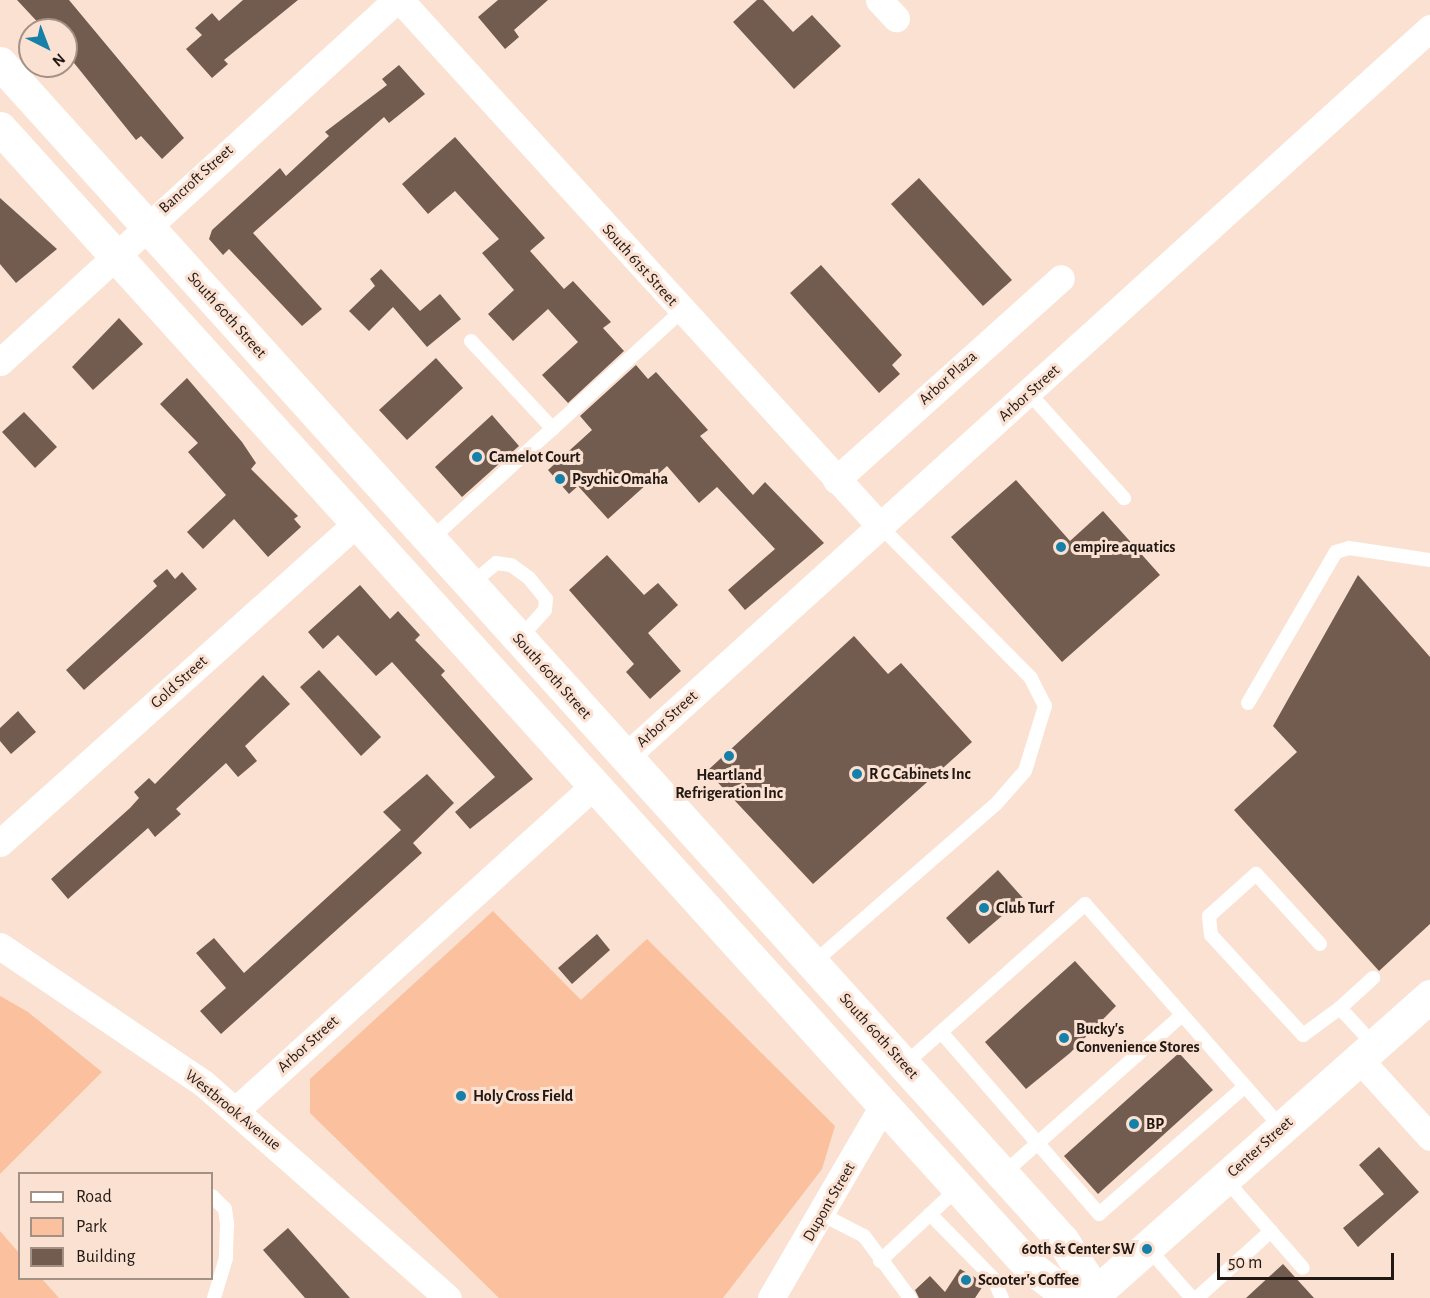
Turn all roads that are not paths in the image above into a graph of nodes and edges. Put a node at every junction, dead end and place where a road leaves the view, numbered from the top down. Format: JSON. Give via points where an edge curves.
{"nodes":[{"id":1,"x":398,"y":0,"type":"edge"},
{"id":2,"x":1430,"y":28,"type":"edge"},
{"id":3,"x":0,"y":63,"type":"edge"},
{"id":4,"x":0,"y":128,"type":"edge"},
{"id":5,"x":146,"y":224,"type":"junction"},
{"id":6,"x":115,"y":255,"type":"junction"},
{"id":7,"x":1061,"y":278,"type":"dead end"},
{"id":8,"x":682,"y":311,"type":"junction"},
{"id":9,"x":471,"y":341,"type":"dead end"},
{"id":10,"x":0,"y":362,"type":"edge"},
{"id":11,"x":1029,"y":393,"type":"junction"},
{"id":12,"x":553,"y":429,"type":"junction"},
{"id":13,"x":836,"y":480,"type":"junction"},
{"id":14,"x":1124,"y":498,"type":"dead end"},
{"id":15,"x":358,"y":522,"type":"junction"},
{"id":16,"x":881,"y":527,"type":"junction"},
{"id":17,"x":430,"y":540,"type":"junction"},
{"id":18,"x":1430,"y":560,"type":"edge"},
{"id":19,"x":470,"y":585,"type":"junction"},
{"id":20,"x":519,"y":639,"type":"junction"},
{"id":21,"x":478,"y":656,"type":"junction"},
{"id":22,"x":1248,"y":703,"type":"dead end"},
{"id":23,"x":625,"y":757,"type":"junction"},
{"id":24,"x":594,"y":785,"type":"junction"},
{"id":25,"x":0,"y":843,"type":"edge"},
{"id":26,"x":750,"y":894,"type":"junction"},
{"id":27,"x":1320,"y":944,"type":"dead end"},
{"id":28,"x":0,"y":946,"type":"edge"},
{"id":29,"x":813,"y":963,"type":"junction"},
{"id":30,"x":1373,"y":978,"type":"dead end"},
{"id":31,"x":1430,"y":996,"type":"edge"},
{"id":32,"x":1340,"y":1008,"type":"junction"},
{"id":33,"x":1182,"y":1015,"type":"junction"},
{"id":34,"x":941,"y":1032,"type":"junction"},
{"id":35,"x":1367,"y":1053,"type":"junction"},
{"id":36,"x":905,"y":1064,"type":"junction"},
{"id":37,"x":1245,"y":1086,"type":"junction"},
{"id":38,"x":884,"y":1104,"type":"junction"},
{"id":39,"x":236,"y":1110,"type":"junction"},
{"id":40,"x":1282,"y":1128,"type":"junction"},
{"id":41,"x":1430,"y":1137,"type":"edge"},
{"id":42,"x":1038,"y":1144,"type":"junction"},
{"id":43,"x":1003,"y":1174,"type":"junction"},
{"id":44,"x":1225,"y":1179,"type":"junction"},
{"id":45,"x":958,"y":1188,"type":"junction"},
{"id":46,"x":213,"y":1197,"type":"edge"},
{"id":47,"x":821,"y":1214,"type":"junction"},
{"id":48,"x":930,"y":1214,"type":"junction"},
{"id":49,"x":1271,"y":1232,"type":"junction"},
{"id":50,"x":1147,"y":1247,"type":"junction"},
{"id":51,"x":880,"y":1261,"type":"junction"},
{"id":52,"x":1303,"y":1268,"type":"dead end"},
{"id":53,"x":214,"y":1298,"type":"edge"},
{"id":54,"x":448,"y":1298,"type":"edge"},
{"id":55,"x":771,"y":1298,"type":"edge"},
{"id":56,"x":910,"y":1298,"type":"edge"},
{"id":57,"x":1002,"y":1298,"type":"edge"},
{"id":58,"x":1089,"y":1298,"type":"edge"},
{"id":59,"x":1194,"y":1298,"type":"edge"}],
"edges":[{"from":1,"to":5,"type":"street","name":"Bancroft Street"},
{"from":1,"to":8,"type":"street","name":"South 61st Street"},
{"from":2,"to":11,"type":"street","name":"Arbor Street"},
{"from":3,"to":5,"type":"main road","name":"South 60th Street"},
{"from":4,"to":6,"type":"main road"},
{"from":5,"to":6,"type":"street","name":"Bancroft Street"},
{"from":5,"to":17,"type":"main road","name":"South 60th Street"},
{"from":6,"to":10,"type":"street","name":"Bancroft Street"},
{"from":6,"to":15,"type":"main road"},
{"from":7,"to":13,"type":"street","name":"Arbor Plaza"},
{"from":8,"to":12,"type":"lane"},
{"from":8,"to":13,"type":"street","name":"South 61st Street"},
{"from":9,"to":12,"type":"lane"},
{"from":11,"to":14,"type":"lane"},
{"from":11,"to":16,"type":"street","name":"Arbor Street"},
{"from":12,"to":17,"type":"lane"},
{"from":13,"to":16,"type":"street","name":"South 61st Street"},
{"from":15,"to":21,"type":"main road"},
{"from":15,"to":25,"type":"street","name":"Gold Street"},
{"from":16,"to":23,"type":"street","name":"Arbor Street"},
{"from":16,"to":29,"type":"lane","via":[[1032,678],[1045,706],[1024,771],[996,804]]},
{"from":17,"to":19,"type":"main road","name":"South 60th Street"},
{"from":18,"to":22,"type":"lane","via":[[1349,548],[1336,552]]},
{"from":19,"to":20,"type":"main road","name":"South 60th Street"},
{"from":19,"to":20,"type":"lane","via":[[496,563],[511,565],[529,578],[546,599],[545,610]]},
{"from":20,"to":23,"type":"main road","name":"South 60th Street"},
{"from":21,"to":23,"type":"main road","via":[[511,664],[598,757]]},
{"from":21,"to":24,"type":"main road"},
{"from":23,"to":26,"type":"main road","name":"South 60th Street"},
{"from":24,"to":26,"type":"main road","via":[[609,783],[639,797],[719,882]]},
{"from":24,"to":38,"type":"main road"},
{"from":24,"to":39,"type":"street","name":"Arbor Street"},
{"from":26,"to":29,"type":"main road","name":"South 60th Street"},
{"from":27,"to":32,"type":"lane","via":[[1256,874],[1209,916],[1211,935],[1302,1035]]},
{"from":28,"to":39,"type":"street","name":"Westbrook Avenue"},
{"from":29,"to":36,"type":"main road","name":"South 60th Street"},
{"from":30,"to":32,"type":"lane"},
{"from":31,"to":35,"type":"main road","name":"Center Street"},
{"from":32,"to":35,"type":"lane"},
{"from":33,"to":34,"type":"lane","via":[[1085,904]]},
{"from":33,"to":37,"type":"lane"},
{"from":33,"to":42,"type":"lane"},
{"from":34,"to":36,"type":"lane"},
{"from":34,"to":42,"type":"lane"},
{"from":35,"to":40,"type":"main road","name":"Center Street"},
{"from":35,"to":41,"type":"street"},
{"from":36,"to":43,"type":"main road","name":"South 60th Street"},
{"from":37,"to":40,"type":"lane"},
{"from":37,"to":42,"type":"lane","via":[[1099,1214]]},
{"from":38,"to":45,"type":"main road"},
{"from":38,"to":47,"type":"street","name":"Dupont Street"},
{"from":39,"to":54,"type":"street","name":"Westbrook Avenue"},
{"from":40,"to":44,"type":"main road","name":"Center Street"},
{"from":42,"to":43,"type":"lane"},
{"from":43,"to":58,"type":"main road","name":"South 60th Street","via":[[1075,1256]]},
{"from":44,"to":49,"type":"lane"},
{"from":44,"to":50,"type":"main road","name":"Center Street"},
{"from":45,"to":48,"type":"lane"},
{"from":45,"to":58,"type":"main road","via":[[1047,1282]]},
{"from":46,"to":53,"type":"lane","via":[[225,1209],[226,1224],[226,1258]]},
{"from":47,"to":51,"type":"lane","via":[[864,1236]]},
{"from":47,"to":55,"type":"street","name":"Dupont Street"},
{"from":48,"to":51,"type":"lane"},
{"from":48,"to":57,"type":"lane","via":[[993,1278]]},
{"from":49,"to":52,"type":"lane"},
{"from":49,"to":59,"type":"lane"},
{"from":50,"to":58,"type":"main road","name":"Center Street"},
{"from":50,"to":59,"type":"lane"},
{"from":51,"to":56,"type":"lane"}]}
